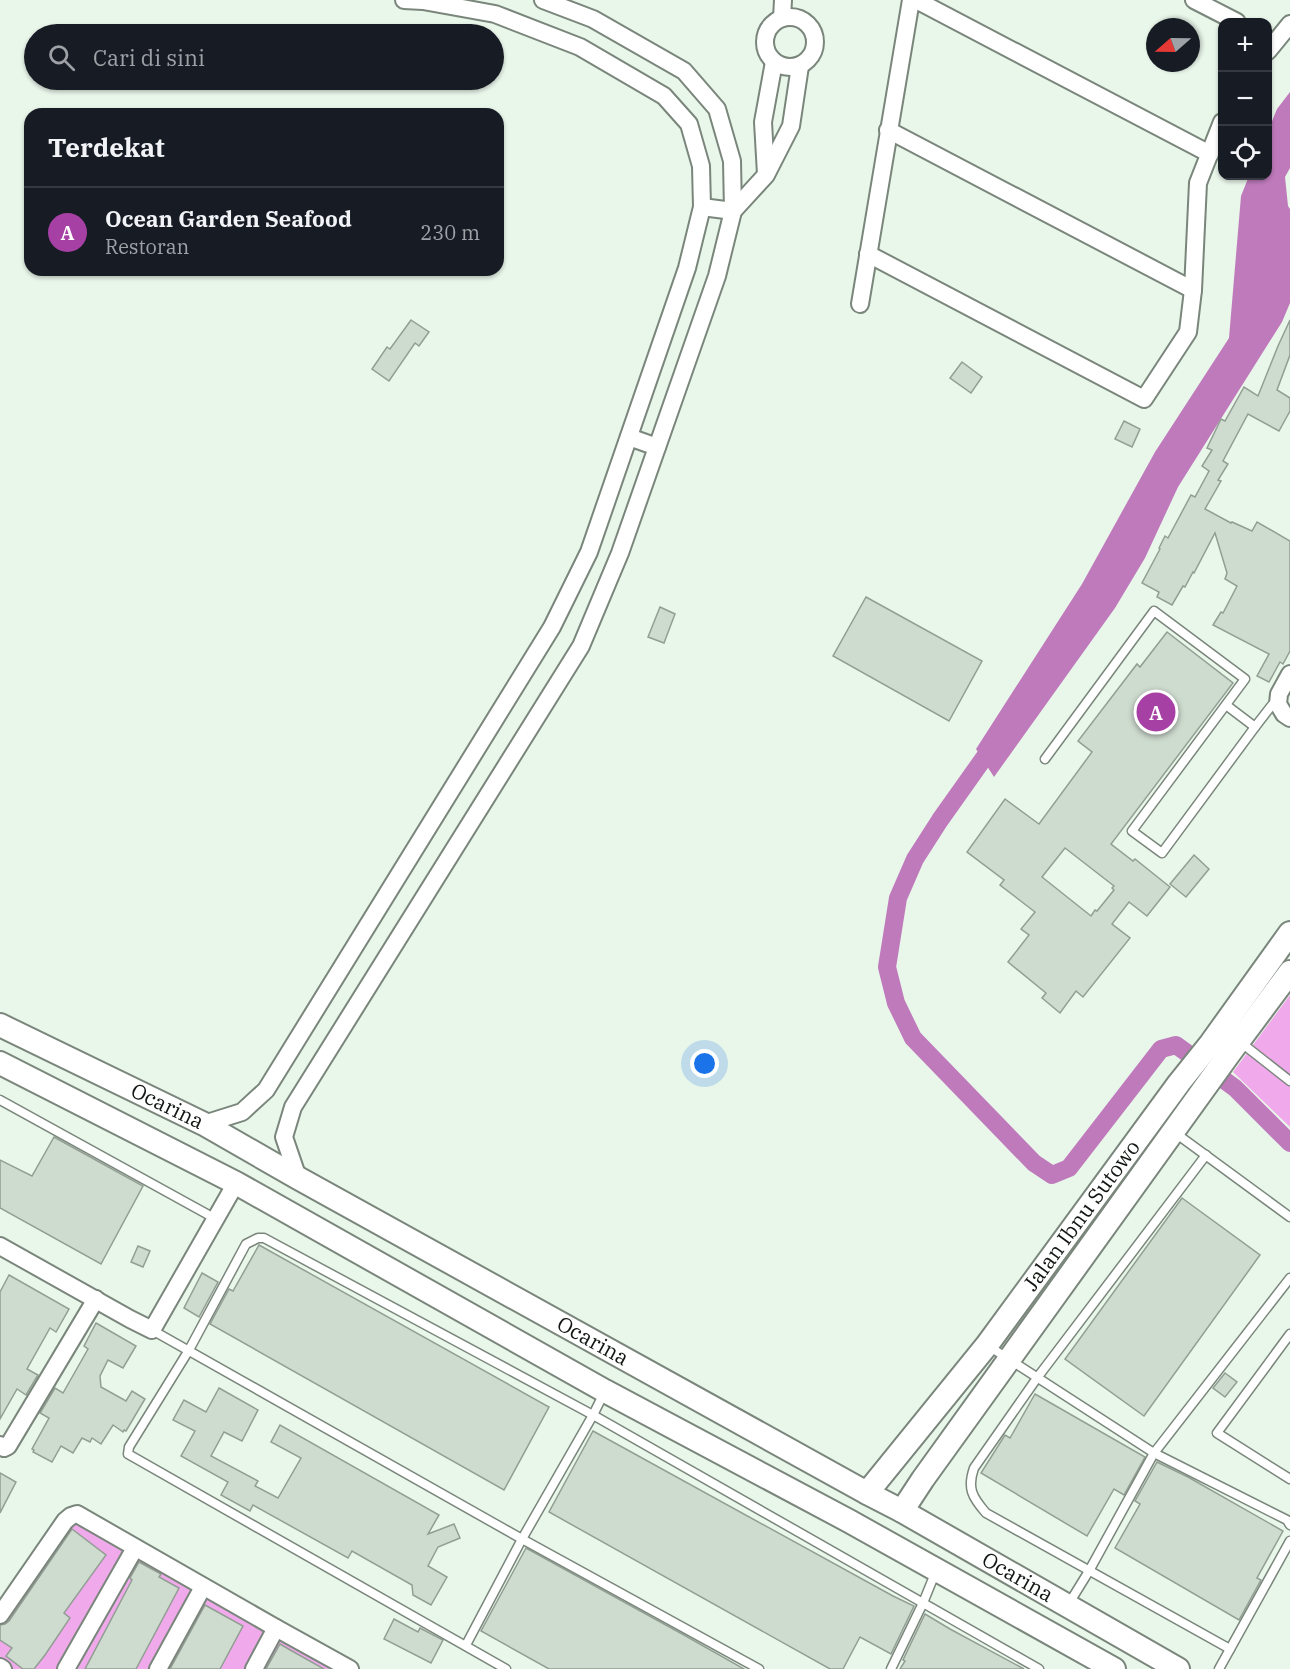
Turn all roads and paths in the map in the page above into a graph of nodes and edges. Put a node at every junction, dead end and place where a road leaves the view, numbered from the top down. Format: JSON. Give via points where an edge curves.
{"nodes":[{"id":1,"x":404,"y":0,"type":"edge"},
{"id":2,"x":543,"y":0,"type":"edge"},
{"id":3,"x":783,"y":0,"type":"edge"},
{"id":4,"x":911,"y":0,"type":"edge"},
{"id":5,"x":916,"y":0,"type":"edge"},
{"id":6,"x":1194,"y":0,"type":"edge"},
{"id":7,"x":782,"y":18,"type":"junction"},
{"id":8,"x":1229,"y":18,"type":"edge"},
{"id":9,"x":1290,"y":24,"type":"edge"},
{"id":10,"x":1272,"y":42,"type":"edge"},
{"id":11,"x":774,"y":62,"type":"junction"},
{"id":12,"x":800,"y":66,"type":"junction"},
{"id":13,"x":1220,"y":126,"type":"edge"},
{"id":14,"x":888,"y":130,"type":"junction"},
{"id":15,"x":1210,"y":154,"type":"junction"},
{"id":16,"x":766,"y":174,"type":"junction"},
{"id":17,"x":702,"y":207,"type":"junction"},
{"id":18,"x":733,"y":211,"type":"junction"},
{"id":19,"x":868,"y":254,"type":"junction"},
{"id":20,"x":1193,"y":290,"type":"junction"},
{"id":21,"x":860,"y":304,"type":"dead end"},
{"id":22,"x":629,"y":436,"type":"junction"},
{"id":23,"x":657,"y":447,"type":"junction"},
{"id":24,"x":1290,"y":674,"type":"edge"},
{"id":25,"x":1278,"y":704,"type":"junction"},
{"id":26,"x":1226,"y":705,"type":"junction"},
{"id":27,"x":1290,"y":718,"type":"edge"},
{"id":28,"x":1255,"y":727,"type":"junction"},
{"id":29,"x":1045,"y":759,"type":"dead end"},
{"id":30,"x":1290,"y":933,"type":"edge"},
{"id":31,"x":1290,"y":972,"type":"edge"},
{"id":32,"x":0,"y":1025,"type":"edge"},
{"id":33,"x":1226,"y":1046,"type":"junction"},
{"id":34,"x":0,"y":1063,"type":"edge"},
{"id":35,"x":1290,"y":1082,"type":"edge"},
{"id":36,"x":0,"y":1100,"type":"edge"},
{"id":37,"x":204,"y":1124,"type":"junction"},
{"id":38,"x":1173,"y":1131,"type":"junction"},
{"id":39,"x":1206,"y":1155,"type":"junction"},
{"id":40,"x":298,"y":1178,"type":"junction"},
{"id":41,"x":236,"y":1183,"type":"junction"},
{"id":42,"x":1290,"y":1217,"type":"edge"},
{"id":43,"x":216,"y":1219,"type":"junction"},
{"id":44,"x":0,"y":1246,"type":"edge"},
{"id":45,"x":1290,"y":1278,"type":"edge"},
{"id":46,"x":96,"y":1299,"type":"junction"},
{"id":47,"x":152,"y":1330,"type":"junction"},
{"id":48,"x":1290,"y":1334,"type":"edge"},
{"id":49,"x":987,"y":1345,"type":"junction"},
{"id":50,"x":189,"y":1350,"type":"junction"},
{"id":51,"x":1009,"y":1359,"type":"junction"},
{"id":52,"x":1037,"y":1378,"type":"junction"},
{"id":53,"x":605,"y":1391,"type":"junction"},
{"id":54,"x":593,"y":1415,"type":"junction"},
{"id":55,"x":0,"y":1445,"type":"edge"},
{"id":56,"x":1154,"y":1454,"type":"junction"},
{"id":57,"x":1290,"y":1479,"type":"edge"},
{"id":58,"x":867,"y":1493,"type":"junction"},
{"id":59,"x":902,"y":1511,"type":"junction"},
{"id":60,"x":1290,"y":1525,"type":"edge"},
{"id":61,"x":522,"y":1539,"type":"junction"},
{"id":62,"x":1290,"y":1542,"type":"edge"},
{"id":63,"x":135,"y":1548,"type":"junction"},
{"id":64,"x":937,"y":1571,"type":"junction"},
{"id":65,"x":1089,"y":1571,"type":"junction"},
{"id":66,"x":203,"y":1587,"type":"junction"},
{"id":67,"x":923,"y":1603,"type":"junction"},
{"id":68,"x":1068,"y":1605,"type":"junction"},
{"id":69,"x":0,"y":1615,"type":"edge"},
{"id":70,"x":276,"y":1628,"type":"junction"},
{"id":71,"x":1132,"y":1642,"type":"junction"},
{"id":72,"x":466,"y":1645,"type":"junction"},
{"id":73,"x":1230,"y":1649,"type":"junction"},
{"id":74,"x":331,"y":1665,"type":"edge"},
{"id":75,"x":66,"y":1669,"type":"edge"},
{"id":76,"x":158,"y":1669,"type":"edge"},
{"id":77,"x":254,"y":1669,"type":"edge"},
{"id":78,"x":350,"y":1669,"type":"edge"},
{"id":79,"x":506,"y":1669,"type":"edge"},
{"id":80,"x":759,"y":1669,"type":"edge"},
{"id":81,"x":891,"y":1669,"type":"edge"},
{"id":82,"x":1039,"y":1669,"type":"edge"},
{"id":83,"x":1114,"y":1669,"type":"edge"},
{"id":84,"x":1119,"y":1669,"type":"edge"},
{"id":85,"x":1178,"y":1669,"type":"edge"},
{"id":86,"x":1219,"y":1669,"type":"edge"}],
"edges":[{"from":1,"to":17,"type":"street","via":[[495,14],[580,47],[664,96],[689,124],[701,166]]},
{"from":2,"to":18,"type":"street","via":[[593,19],[684,71],[717,109],[732,161]]},
{"from":3,"to":7,"type":"street"},
{"from":4,"to":14,"type":"street"},
{"from":5,"to":15,"type":"street"},
{"from":6,"to":8,"type":"street"},
{"from":7,"to":11,"type":"street","via":[[767,30],[764,42]]},
{"from":7,"to":12,"type":"street","via":[[801,19],[814,33],[813,52]]},
{"from":9,"to":10,"type":"street"},
{"from":11,"to":12,"type":"street","via":[[782,67]]},
{"from":11,"to":16,"type":"street","via":[[763,122]]},
{"from":12,"to":16,"type":"street","via":[[791,126]]},
{"from":13,"to":15,"type":"street"},
{"from":14,"to":19,"type":"street"},
{"from":14,"to":20,"type":"street"},
{"from":15,"to":20,"type":"street","via":[[1198,183]]},
{"from":16,"to":18,"type":"street"},
{"from":17,"to":18,"type":"street"},
{"from":17,"to":22,"type":"street","via":[[687,268]]},
{"from":18,"to":23,"type":"street","via":[[717,276]]},
{"from":19,"to":20,"type":"street","via":[[1144,399],[1188,332]]},
{"from":19,"to":21,"type":"street"},
{"from":22,"to":23,"type":"street"},
{"from":22,"to":37,"type":"street","via":[[590,552],[552,627],[266,1090],[242,1112]]},
{"from":23,"to":40,"type":"street","via":[[620,554],[581,646],[293,1107],[284,1137]]},
{"from":24,"to":25,"type":"street"},
{"from":25,"to":27,"type":"street"},
{"from":25,"to":28,"type":"lane","via":[[1272,705]]},
{"from":26,"to":28,"type":"lane"},
{"from":26,"to":28,"type":"lane","via":[[1132,831],[1162,853]]},
{"from":26,"to":29,"type":"lane","via":[[1245,679],[1154,611]]},
{"from":30,"to":33,"type":"main road","name":"Jalan Ibnu Sutowo"},
{"from":31,"to":33,"type":"main road","name":"Jalan Ibnu Sutowo"},
{"from":32,"to":37,"type":"main road","name":"Ocarina"},
{"from":33,"to":35,"type":"lane"},
{"from":33,"to":38,"type":"main road","name":"Jalan Ibnu Sutowo"},
{"from":33,"to":49,"type":"main road","name":"Jalan Ibnu Sutowo","via":[[1179,1083]]},
{"from":34,"to":41,"type":"main road","name":"Ocarina"},
{"from":36,"to":43,"type":"lane"},
{"from":37,"to":40,"type":"main road","name":"Ocarina"},
{"from":38,"to":39,"type":"lane"},
{"from":38,"to":51,"type":"main road","name":"Jalan Ibnu Sutowo"},
{"from":39,"to":42,"type":"lane"},
{"from":39,"to":52,"type":"lane"},
{"from":40,"to":58,"type":"main road","name":"Ocarina"},
{"from":41,"to":43,"type":"street"},
{"from":41,"to":53,"type":"main road","name":"Ocarina"},
{"from":43,"to":47,"type":"street"},
{"from":44,"to":46,"type":"street"},
{"from":45,"to":56,"type":"lane"},
{"from":46,"to":47,"type":"street"},
{"from":46,"to":55,"type":"street","via":[[8,1446]]},
{"from":47,"to":50,"type":"lane"},
{"from":48,"to":57,"type":"lane","via":[[1217,1433]]},
{"from":49,"to":51,"type":"lane"},
{"from":49,"to":58,"type":"main road","name":"Jalan Ibnu Sutowo"},
{"from":50,"to":54,"type":"lane","via":[[246,1244],[264,1238]]},
{"from":50,"to":61,"type":"lane"},
{"from":50,"to":72,"type":"lane","via":[[129,1447],[129,1455]]},
{"from":51,"to":52,"type":"lane"},
{"from":51,"to":59,"type":"main road","name":"Jalan Ibnu Sutowo"},
{"from":52,"to":56,"type":"lane"},
{"from":52,"to":65,"type":"lane","via":[[974,1468],[970,1481],[974,1500],[986,1513]]},
{"from":53,"to":54,"type":"lane"},
{"from":53,"to":64,"type":"main road","name":"Ocarina"},
{"from":54,"to":61,"type":"lane"},
{"from":54,"to":67,"type":"lane"},
{"from":56,"to":60,"type":"lane","via":[[1287,1520]]},
{"from":56,"to":65,"type":"lane"},
{"from":58,"to":59,"type":"main road","name":"Ocarina"},
{"from":59,"to":68,"type":"main road","name":"Ocarina"},
{"from":61,"to":72,"type":"lane"},
{"from":61,"to":80,"type":"lane"},
{"from":62,"to":73,"type":"lane"},
{"from":63,"to":66,"type":"street"},
{"from":63,"to":69,"type":"street","via":[[76,1514],[70,1516]]},
{"from":63,"to":75,"type":"street"},
{"from":64,"to":67,"type":"lane"},
{"from":64,"to":83,"type":"main road","name":"Ocarina"},
{"from":65,"to":68,"type":"lane"},
{"from":65,"to":73,"type":"lane"},
{"from":66,"to":70,"type":"street"},
{"from":66,"to":76,"type":"street"},
{"from":67,"to":81,"type":"lane"},
{"from":67,"to":82,"type":"lane"},
{"from":68,"to":71,"type":"main road","name":"Ocarina"},
{"from":70,"to":74,"type":"street"},
{"from":70,"to":77,"type":"street"},
{"from":71,"to":84,"type":"main road"},
{"from":71,"to":85,"type":"main road","name":"Ocarina"},
{"from":72,"to":79,"type":"lane"},
{"from":73,"to":86,"type":"lane"},
{"from":74,"to":78,"type":"street"}]}
